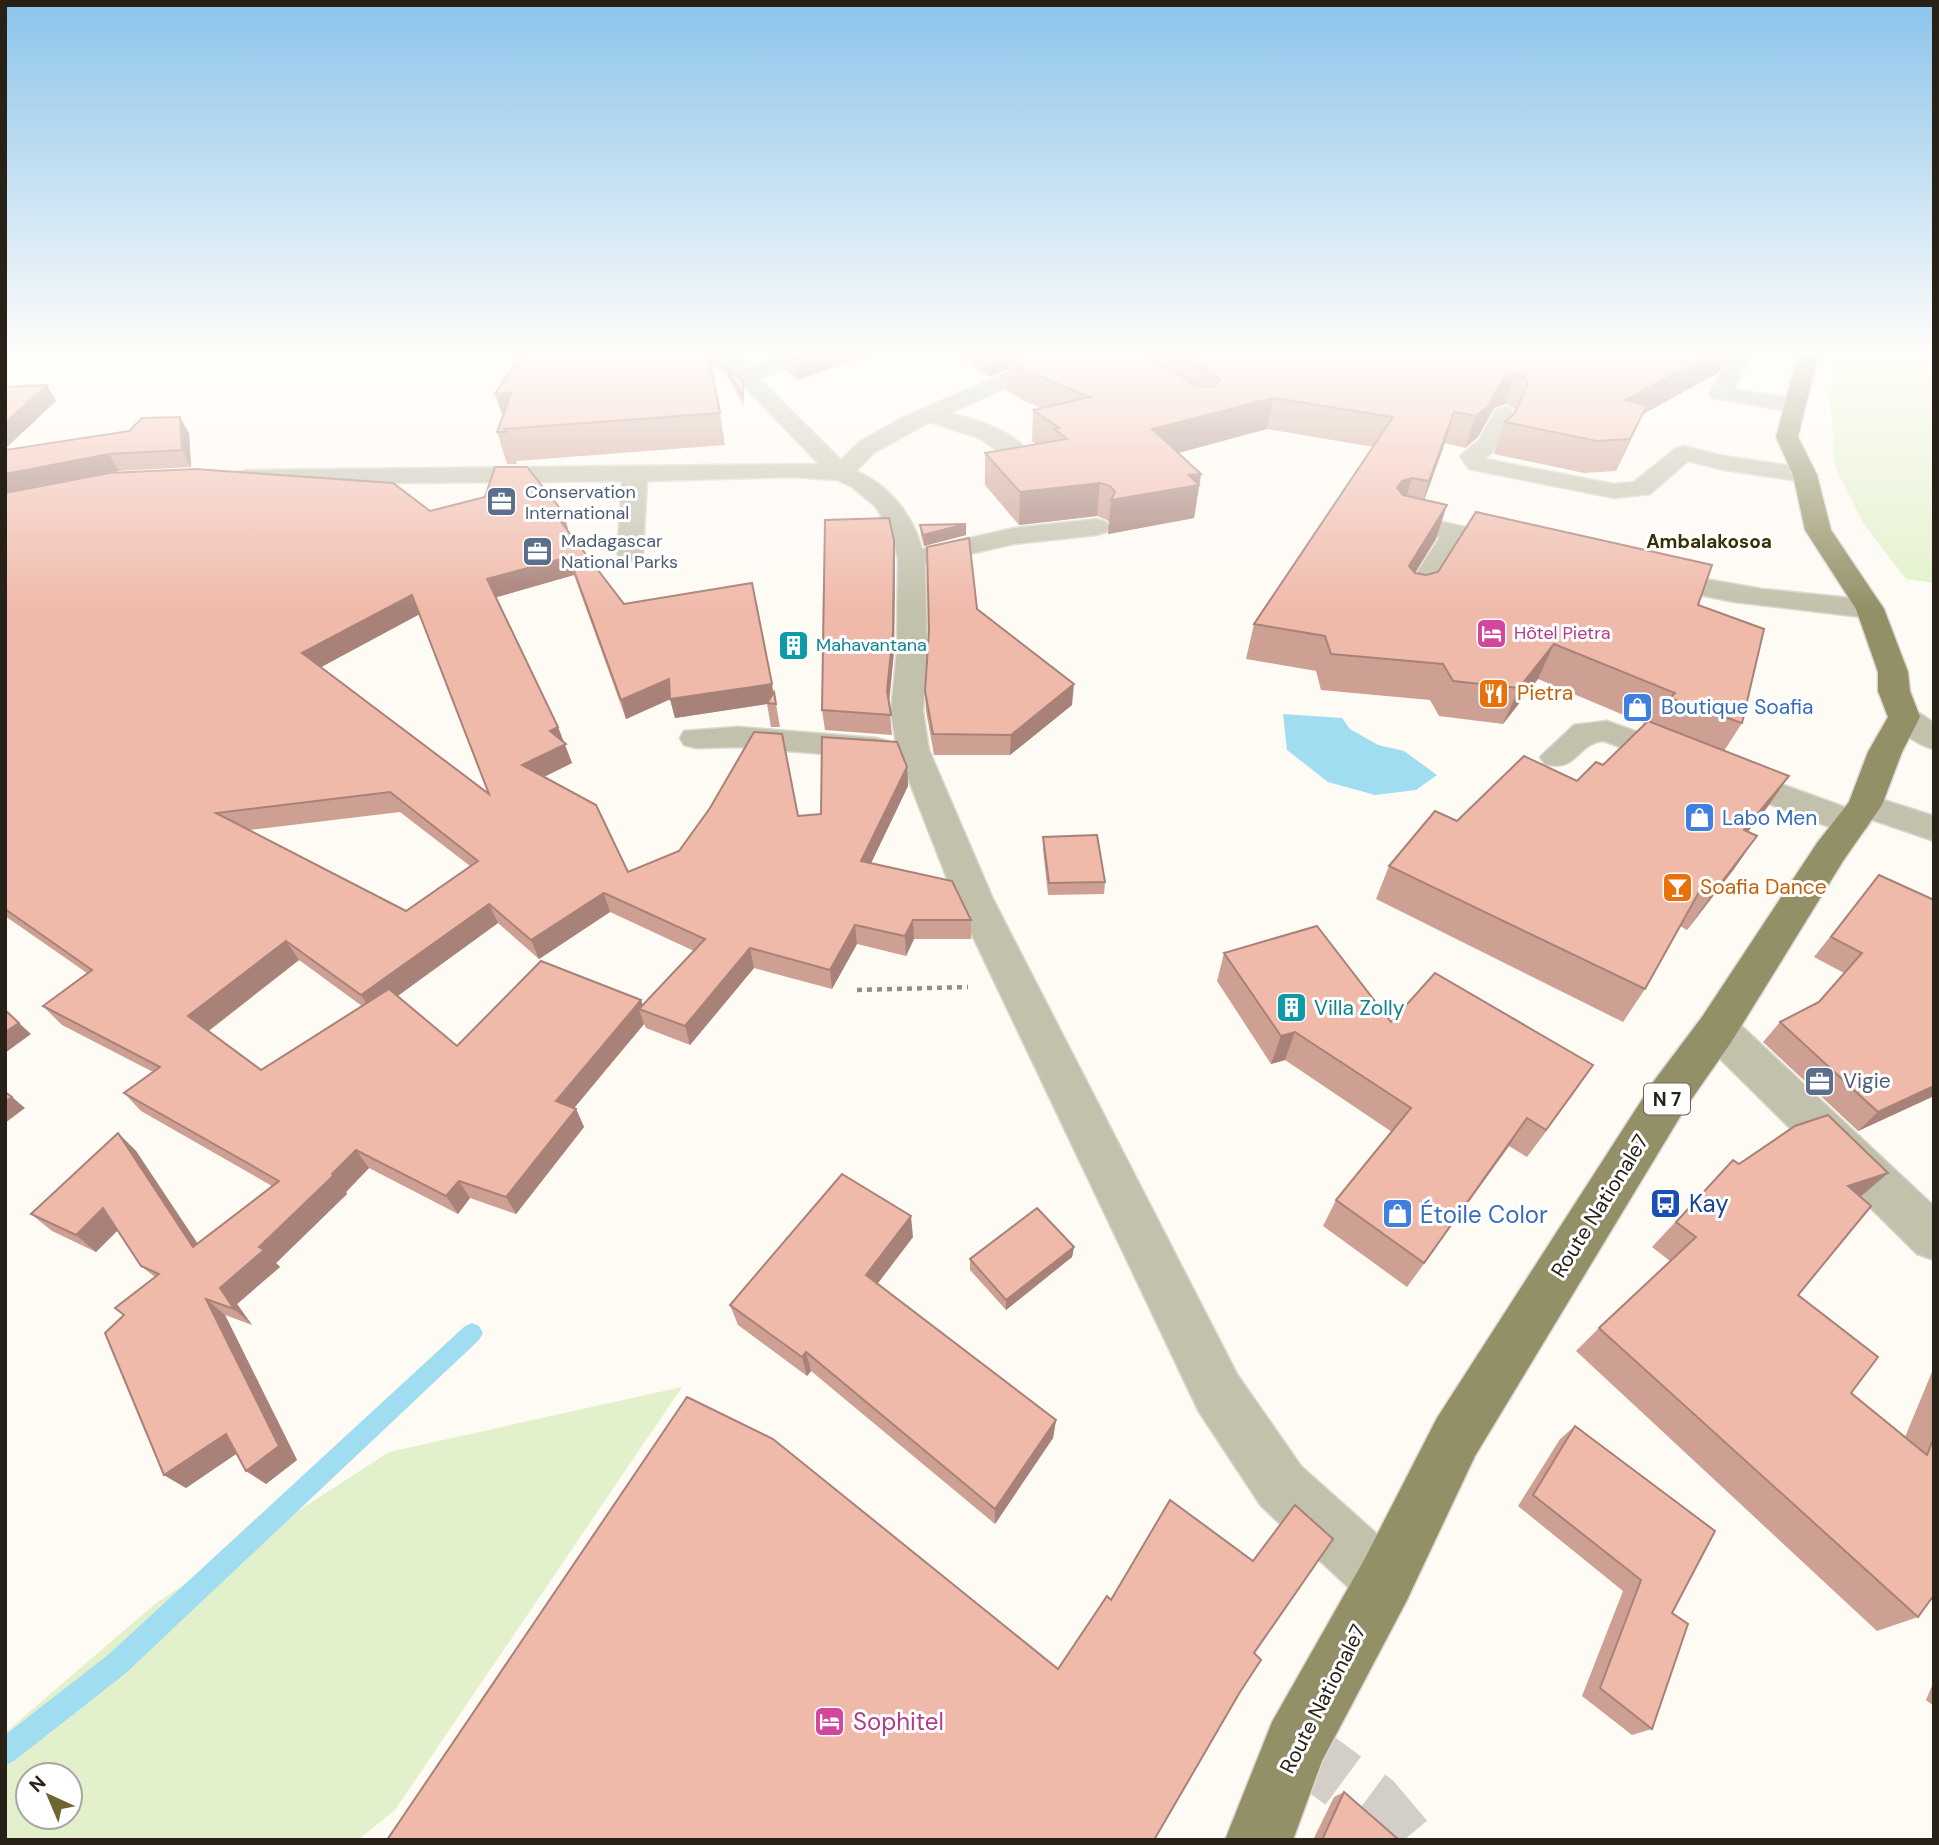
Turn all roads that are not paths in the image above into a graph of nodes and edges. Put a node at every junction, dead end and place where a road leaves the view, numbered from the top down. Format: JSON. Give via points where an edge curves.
{"nodes":[{"id":1,"x":806,"y":437,"type":"edge"},
{"id":2,"x":886,"y":437,"type":"edge"},
{"id":3,"x":998,"y":437,"type":"edge"},
{"id":4,"x":1493,"y":437,"type":"edge"},
{"id":5,"x":1787,"y":437,"type":"edge"},
{"id":6,"x":1018,"y":454,"type":"edge"},
{"id":7,"x":841,"y":473,"type":"junction"},
{"id":8,"x":635,"y":474,"type":"junction"},
{"id":9,"x":1805,"y":475,"type":"junction"},
{"id":10,"x":226,"y":477,"type":"edge"},
{"id":11,"x":1403,"y":521,"type":"edge"},
{"id":12,"x":1097,"y":527,"type":"dead end"},
{"id":13,"x":1457,"y":533,"type":"junction"},
{"id":14,"x":1535,"y":551,"type":"edge"},
{"id":15,"x":630,"y":553,"type":"dead end"},
{"id":16,"x":911,"y":559,"type":"junction"},
{"id":17,"x":1626,"y":572,"type":"edge"},
{"id":18,"x":1415,"y":599,"type":"edge"},
{"id":19,"x":1870,"y":609,"type":"junction"},
{"id":20,"x":1919,"y":728,"type":"edge"},
{"id":21,"x":696,"y":738,"type":"dead end"},
{"id":22,"x":913,"y":751,"type":"junction"},
{"id":23,"x":1557,"y":757,"type":"dead end"},
{"id":24,"x":1859,"y":814,"type":"junction"},
{"id":25,"x":1934,"y":829,"type":"edge"},
{"id":26,"x":1717,"y":1029,"type":"junction"},
{"id":27,"x":1934,"y":1238,"type":"edge"},
{"id":28,"x":1385,"y":1581,"type":"junction"},
{"id":29,"x":1259,"y":1840,"type":"edge"}],
"edges":[{"from":1,"to":7,"type":"street"},
{"from":2,"to":7,"type":"street","via":[[867,447]]},
{"from":3,"to":6,"type":"street"},
{"from":4,"to":9,"type":"street","via":[[1472,456],[1477,464],[1614,491],[1641,489],[1684,453]]},
{"from":5,"to":9,"type":"main road","name":"Route Nationale7","number":"N 7"},
{"from":7,"to":8,"type":"street"},
{"from":7,"to":16,"type":"street","via":[[862,482],[884,500],[904,531]]},
{"from":8,"to":10,"type":"street"},
{"from":8,"to":15,"type":"street"},
{"from":9,"to":19,"type":"main road","name":"Route Nationale7","number":"N 7","via":[[1818,530]]},
{"from":11,"to":13,"type":"street"},
{"from":12,"to":16,"type":"street","via":[[1014,536]]},
{"from":13,"to":14,"type":"street"},
{"from":13,"to":18,"type":"street"},
{"from":16,"to":22,"type":"street","via":[[912,651],[906,710]]},
{"from":17,"to":19,"type":"street","via":[[1704,590]]},
{"from":19,"to":20,"type":"main road","name":"Route Nationale7","number":"N 7","via":[[1893,672],[1894,691]]},
{"from":20,"to":24,"type":"main road","name":"Route Nationale7","number":"N 7","via":[[1885,752]]},
{"from":21,"to":22,"type":"street","via":[[738,737]]},
{"from":22,"to":28,"type":"street","via":[[974,899],[1218,1392],[1281,1486]]},
{"from":23,"to":24,"type":"street","via":[[1585,732],[1607,731]]},
{"from":24,"to":25,"type":"street"},
{"from":24,"to":26,"type":"main road","name":"Route Nationale7","number":"N 7"},
{"from":26,"to":27,"type":"street"},
{"from":26,"to":28,"type":"main road","name":"Route Nationale7","number":"N 7","via":[[1670,1094],[1456,1437]]},
{"from":28,"to":29,"type":"main road","name":"Route Nationale7","number":"N 7","via":[[1295,1745]]}]}
